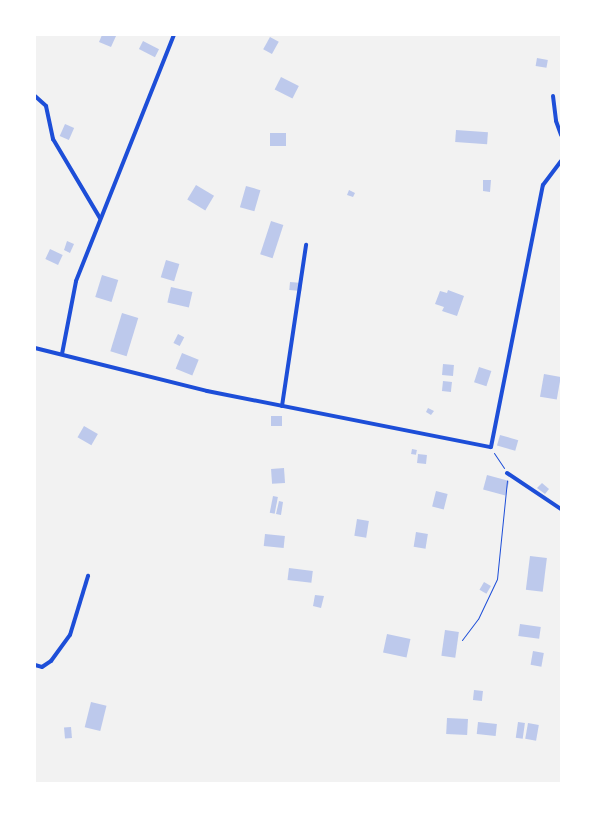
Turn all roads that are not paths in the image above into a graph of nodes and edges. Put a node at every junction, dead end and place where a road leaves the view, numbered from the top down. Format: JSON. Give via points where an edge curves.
{"nodes":[{"id":1,"x":174,"y":35,"type":"edge"},
{"id":2,"x":35,"y":96,"type":"edge"},
{"id":3,"x":553,"y":96,"type":"dead end"},
{"id":4,"x":561,"y":135,"type":"edge"},
{"id":5,"x":561,"y":161,"type":"edge"},
{"id":6,"x":100,"y":218,"type":"junction"},
{"id":7,"x":306,"y":245,"type":"dead end"},
{"id":8,"x":35,"y":348,"type":"edge"},
{"id":9,"x":62,"y":354,"type":"junction"},
{"id":10,"x":282,"y":406,"type":"junction"},
{"id":11,"x":507,"y":472,"type":"road end"},
{"id":12,"x":561,"y":509,"type":"edge"},
{"id":13,"x":88,"y":576,"type":"dead end"},
{"id":14,"x":35,"y":665,"type":"edge"}],
"edges":[{"from":1,"to":6,"type":"street"},
{"from":2,"to":6,"type":"street","via":[[46,106],[53,139]]},
{"from":3,"to":4,"type":"street"},
{"from":5,"to":10,"type":"street","via":[[543,185],[490,447]]},
{"from":6,"to":9,"type":"street","via":[[76,281]]},
{"from":7,"to":10,"type":"street"},
{"from":8,"to":9,"type":"street"},
{"from":9,"to":10,"type":"street","via":[[207,391]]},
{"from":11,"to":12,"type":"street"},
{"from":13,"to":14,"type":"street","via":[[70,635],[52,661],[42,667]]}]}
